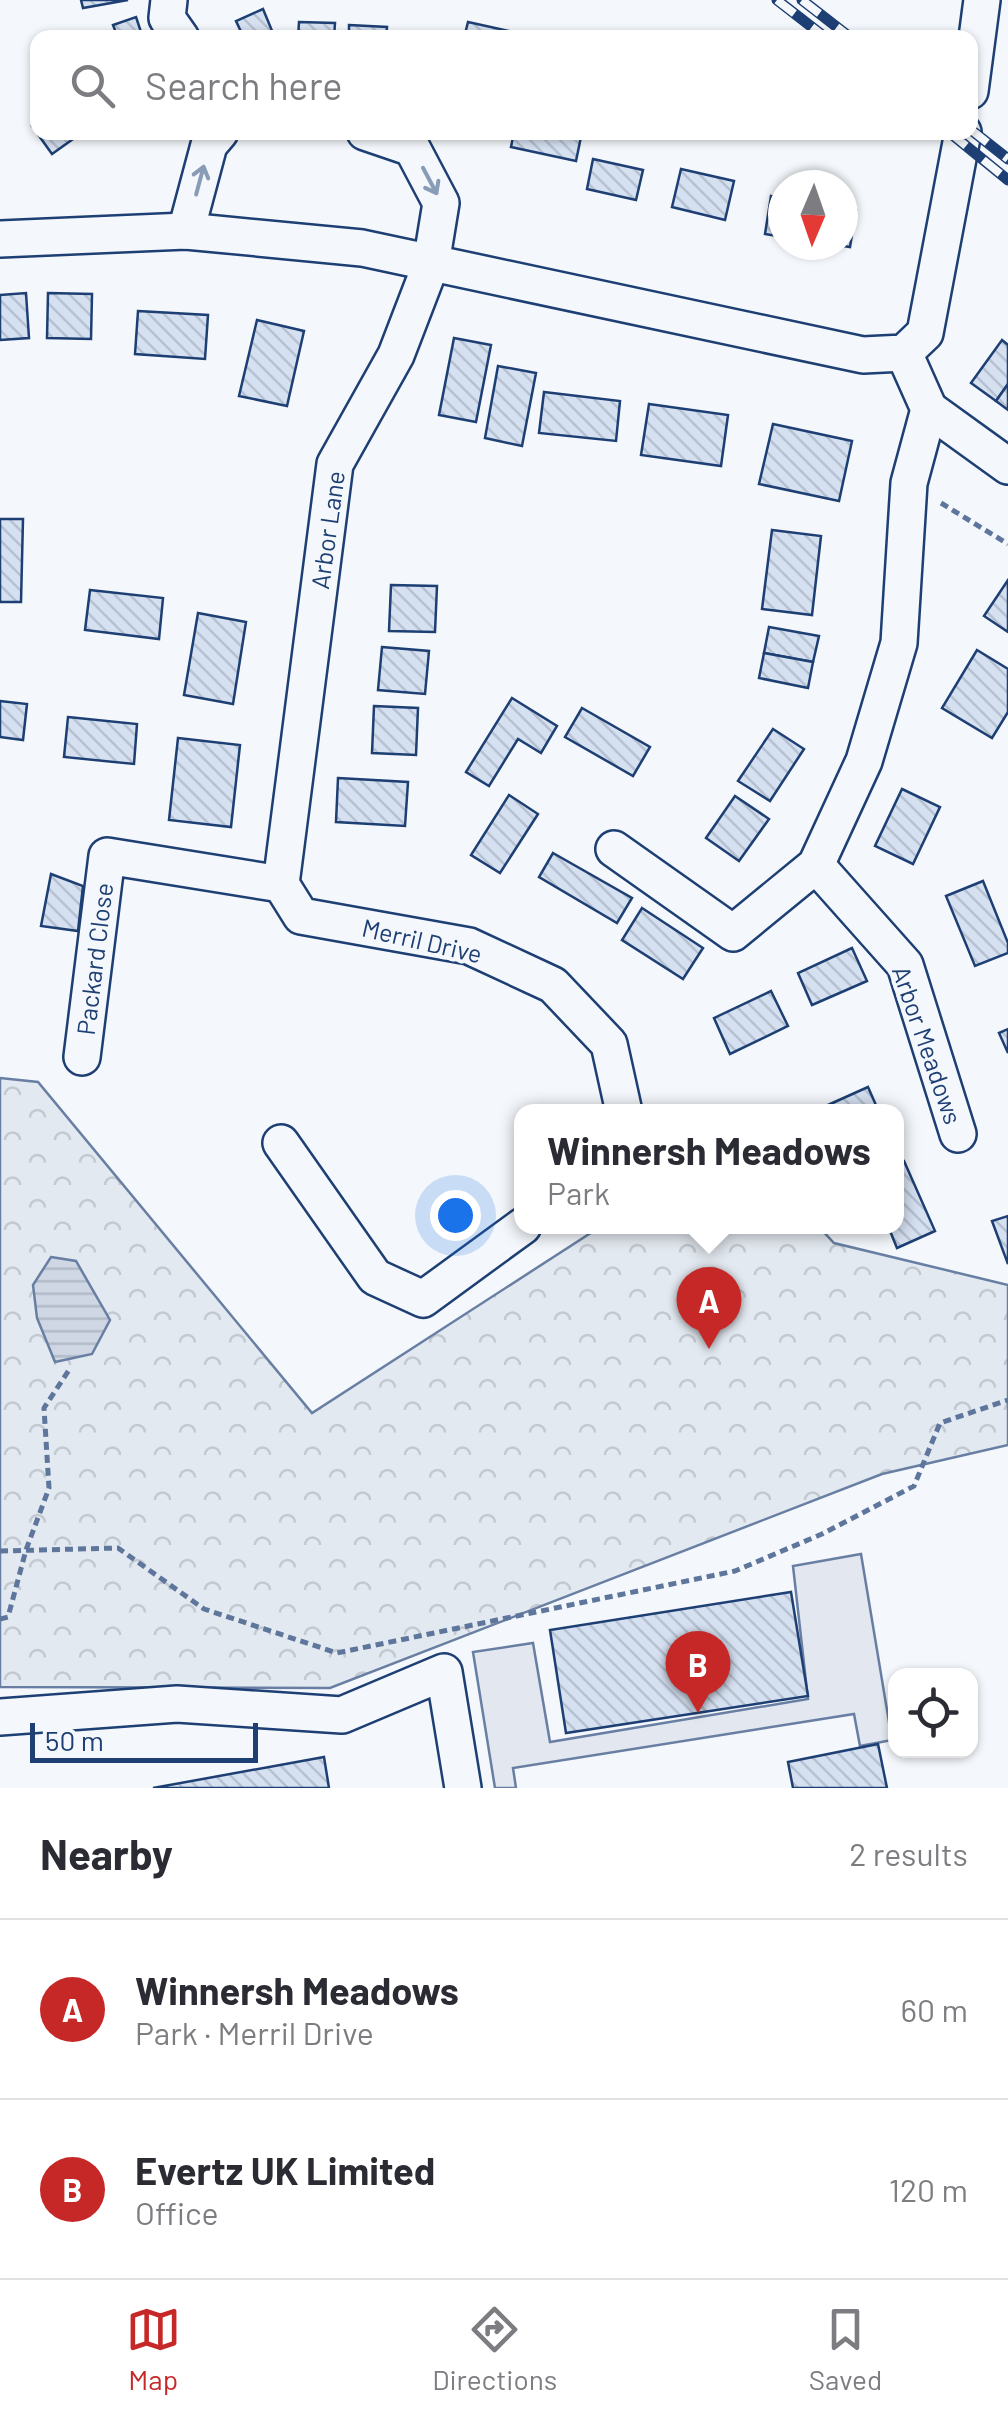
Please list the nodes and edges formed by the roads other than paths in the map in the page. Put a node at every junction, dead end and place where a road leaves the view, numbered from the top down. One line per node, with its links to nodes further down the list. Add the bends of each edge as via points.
1 (169, 0): 3 (street, via 167,18)
2 (982, 0): 4 (street)
3 (176, 30)
4 (978, 30)
5 (213, 140): 8 (street, one-way to 5)
6 (388, 140): 10 (street, Arbor Lane, one-way to 10, via 412,148 441,203)
7 (962, 140): 11 (street, via 926,333)
8 (186, 231): 9 (street); 10 (street, via 362,248)
9 (0, 239)
10 (431, 264): 11 (street, via 863,355); 16 (street, Arbor Lane, via 396,355 336,464)
11 (904, 353): 12 (street)
12 (929, 410): 13 (street); 15 (street, via 909,483 899,644 864,761)
13 (1008, 466)
14 (614, 849): 15 (street, via 734,933)
15 (816, 866): 19 (street, Arbor Meadows, via 905,965)
16 (281, 884): 17 (street, Packard Close, via 108,856); 18 (street, Merril Drive, via 301,916 469,946 553,984 609,1044)
17 (82, 1057)
18 (622, 1104)
19 (958, 1134)
20 (280, 1144): 21 (street, via 376,1277 423,1300)
21 (514, 1233)
22 (0, 1717): 23 (street, via 177,1704 342,1715 444,1672)
23 (464, 1788)

